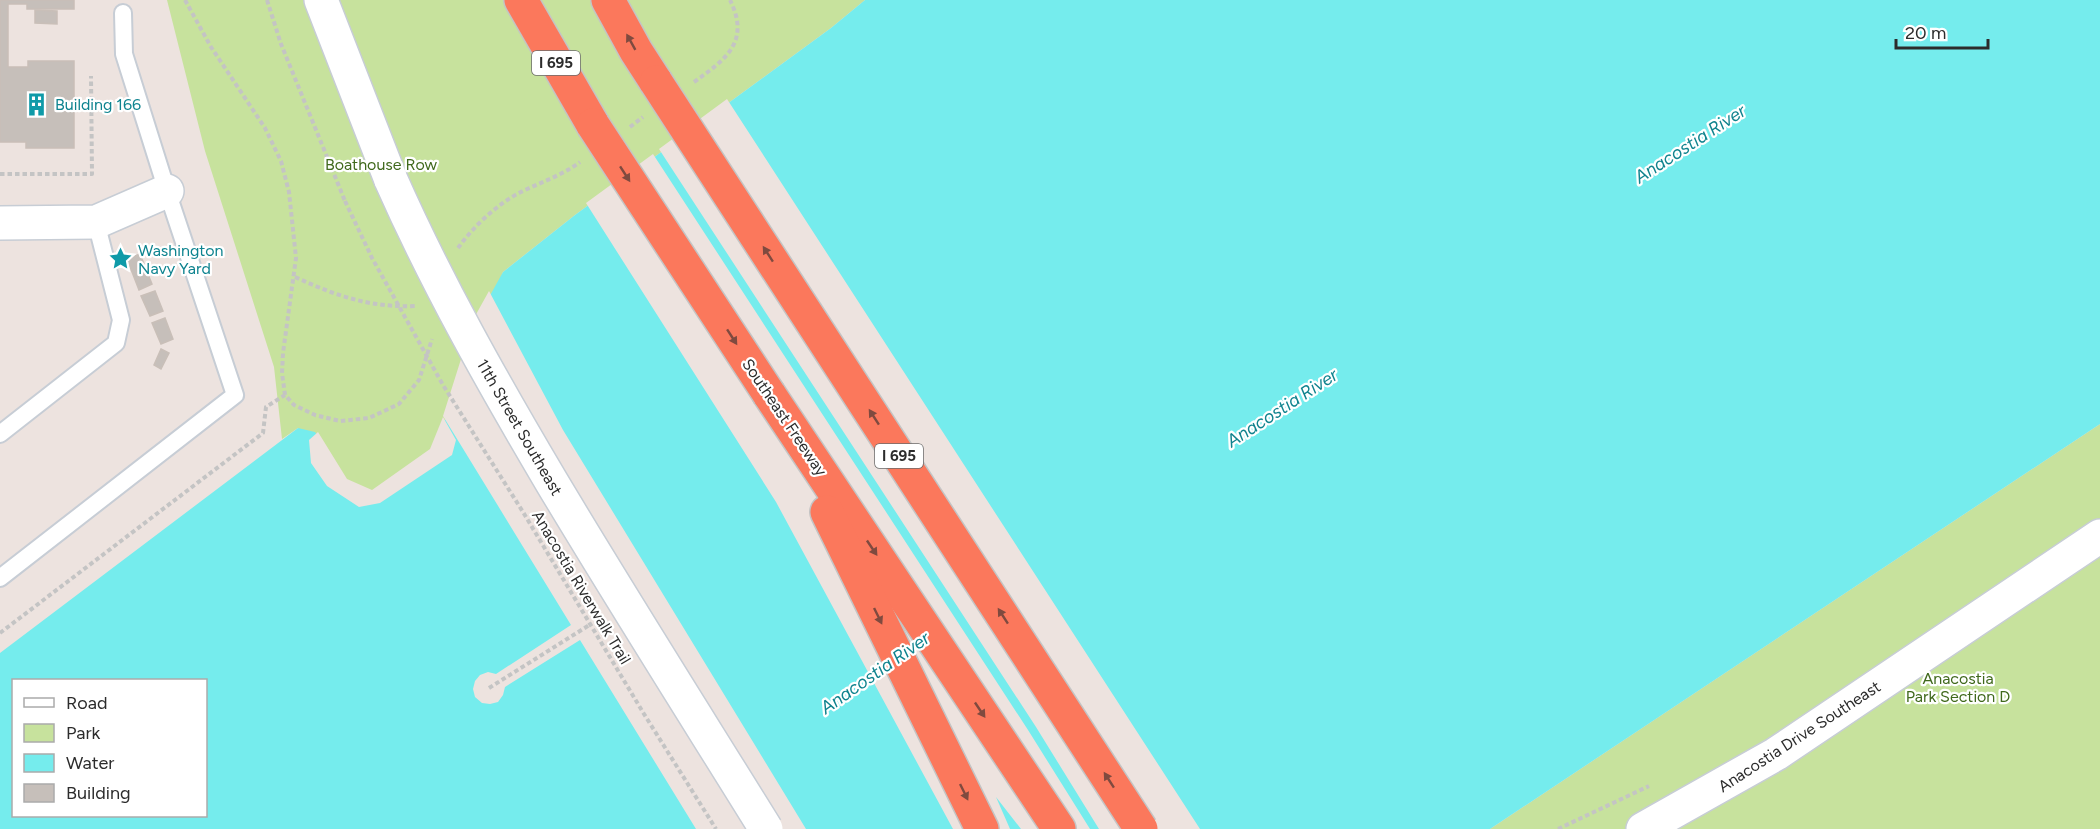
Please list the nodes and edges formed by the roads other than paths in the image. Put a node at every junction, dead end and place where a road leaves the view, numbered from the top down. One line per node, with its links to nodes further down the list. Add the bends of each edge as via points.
1 (321, 0): 12 (main road, 11th Street Southeast, bridge, via 391,180 480,359)
2 (521, 0): 8 (highway, Southeast Freeway / I 695, one-way to 8, bridge, via 593,125)
3 (608, 0): 15 (highway, I 695, one-way to 3, bridge, via 636,51)
4 (123, 13): 5 (lane, via 124,54)
5 (167, 191): 6 (main road); 11 (lane, via 235,395)
6 (96, 222): 7 (main road); 9 (lane, via 121,320 116,343)
7 (0, 223)
8 (769, 394): 13 (highway, one-way to 13); 14 (highway, Southeast Freeway / I 695, one-way to 14)
9 (0, 434)
10 (2100, 536): 16 (main road, Anacostia Drive Southeast, via 1776,754)
11 (0, 578)
12 (765, 829)
13 (982, 829)
14 (1059, 829)
15 (1141, 829)
16 (1643, 829)

